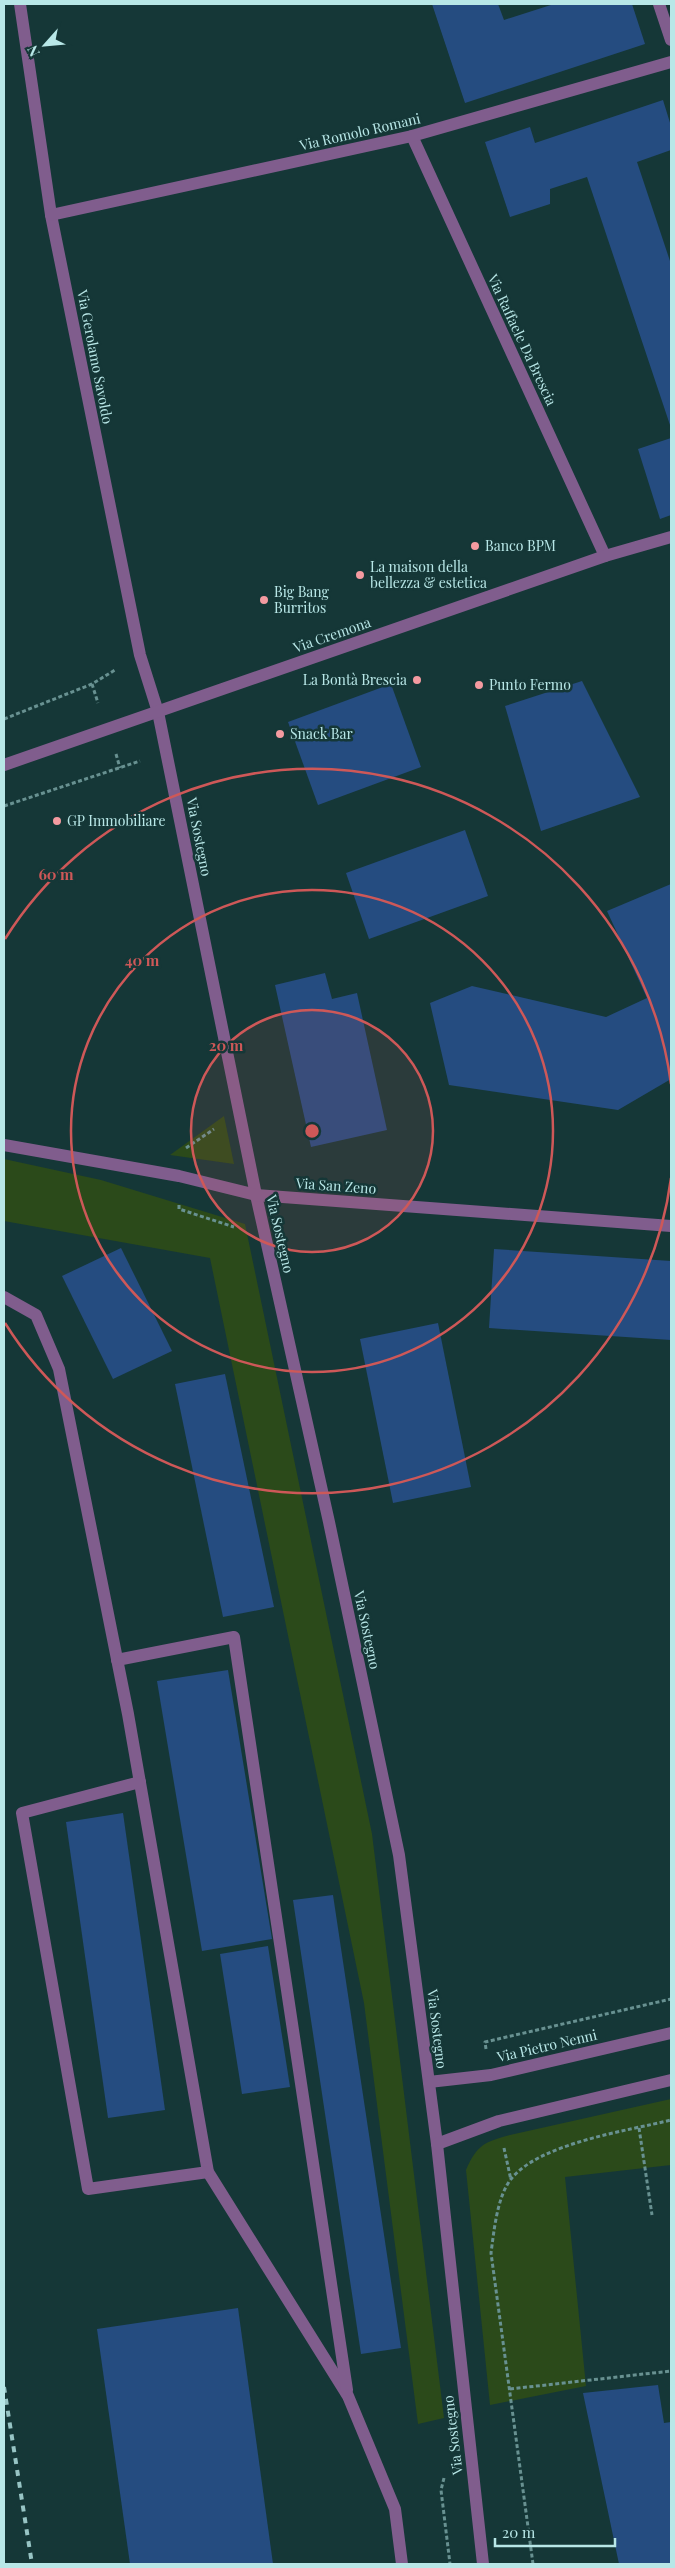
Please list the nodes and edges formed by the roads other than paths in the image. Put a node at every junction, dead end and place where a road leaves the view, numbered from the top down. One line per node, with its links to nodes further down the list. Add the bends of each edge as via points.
1 (20, 4): 6 (street, Via Gerolamo Savoldo)
2 (659, 4): 3 (street)
3 (671, 40)
4 (671, 62): 5 (street, Via Romolo Romani)
5 (412, 136): 6 (street, Via Romolo Romani); 8 (street, Via Raffaele Da Brescia)
6 (51, 215): 9 (street, Via Gerolamo Savoldo, via 140,655)
7 (671, 537): 8 (street, Via Cremona)
8 (605, 556): 9 (street, Via Cremona)
9 (158, 712): 10 (street, Via Cremona); 12 (street, Via Sostegno)
10 (4, 765)
11 (4, 1145): 12 (street, Via San Zeno, via 179,1176)
12 (256, 1195): 13 (street, Via San Zeno); 19 (street, Via Sostegno, via 399,1855)
13 (671, 1226)
14 (4, 1297): 15 (street, via 36,1314 60,1369)
15 (117, 1660): 16 (street); 22 (street, via 234,1637)
16 (140, 1782): 21 (street); 21 (street, via 22,1813 88,2189)
17 (671, 2033): 19 (street, Via Pietro Nenni, via 491,2075)
18 (671, 2080): 20 (street, via 499,2121)
19 (429, 2082): 20 (street, Via Sostegno)
20 (437, 2144): 24 (street, Via Sostegno)
21 (208, 2172): 22 (street)
22 (348, 2396): 23 (street, via 395,2509)
23 (402, 2564)
24 (483, 2564)

